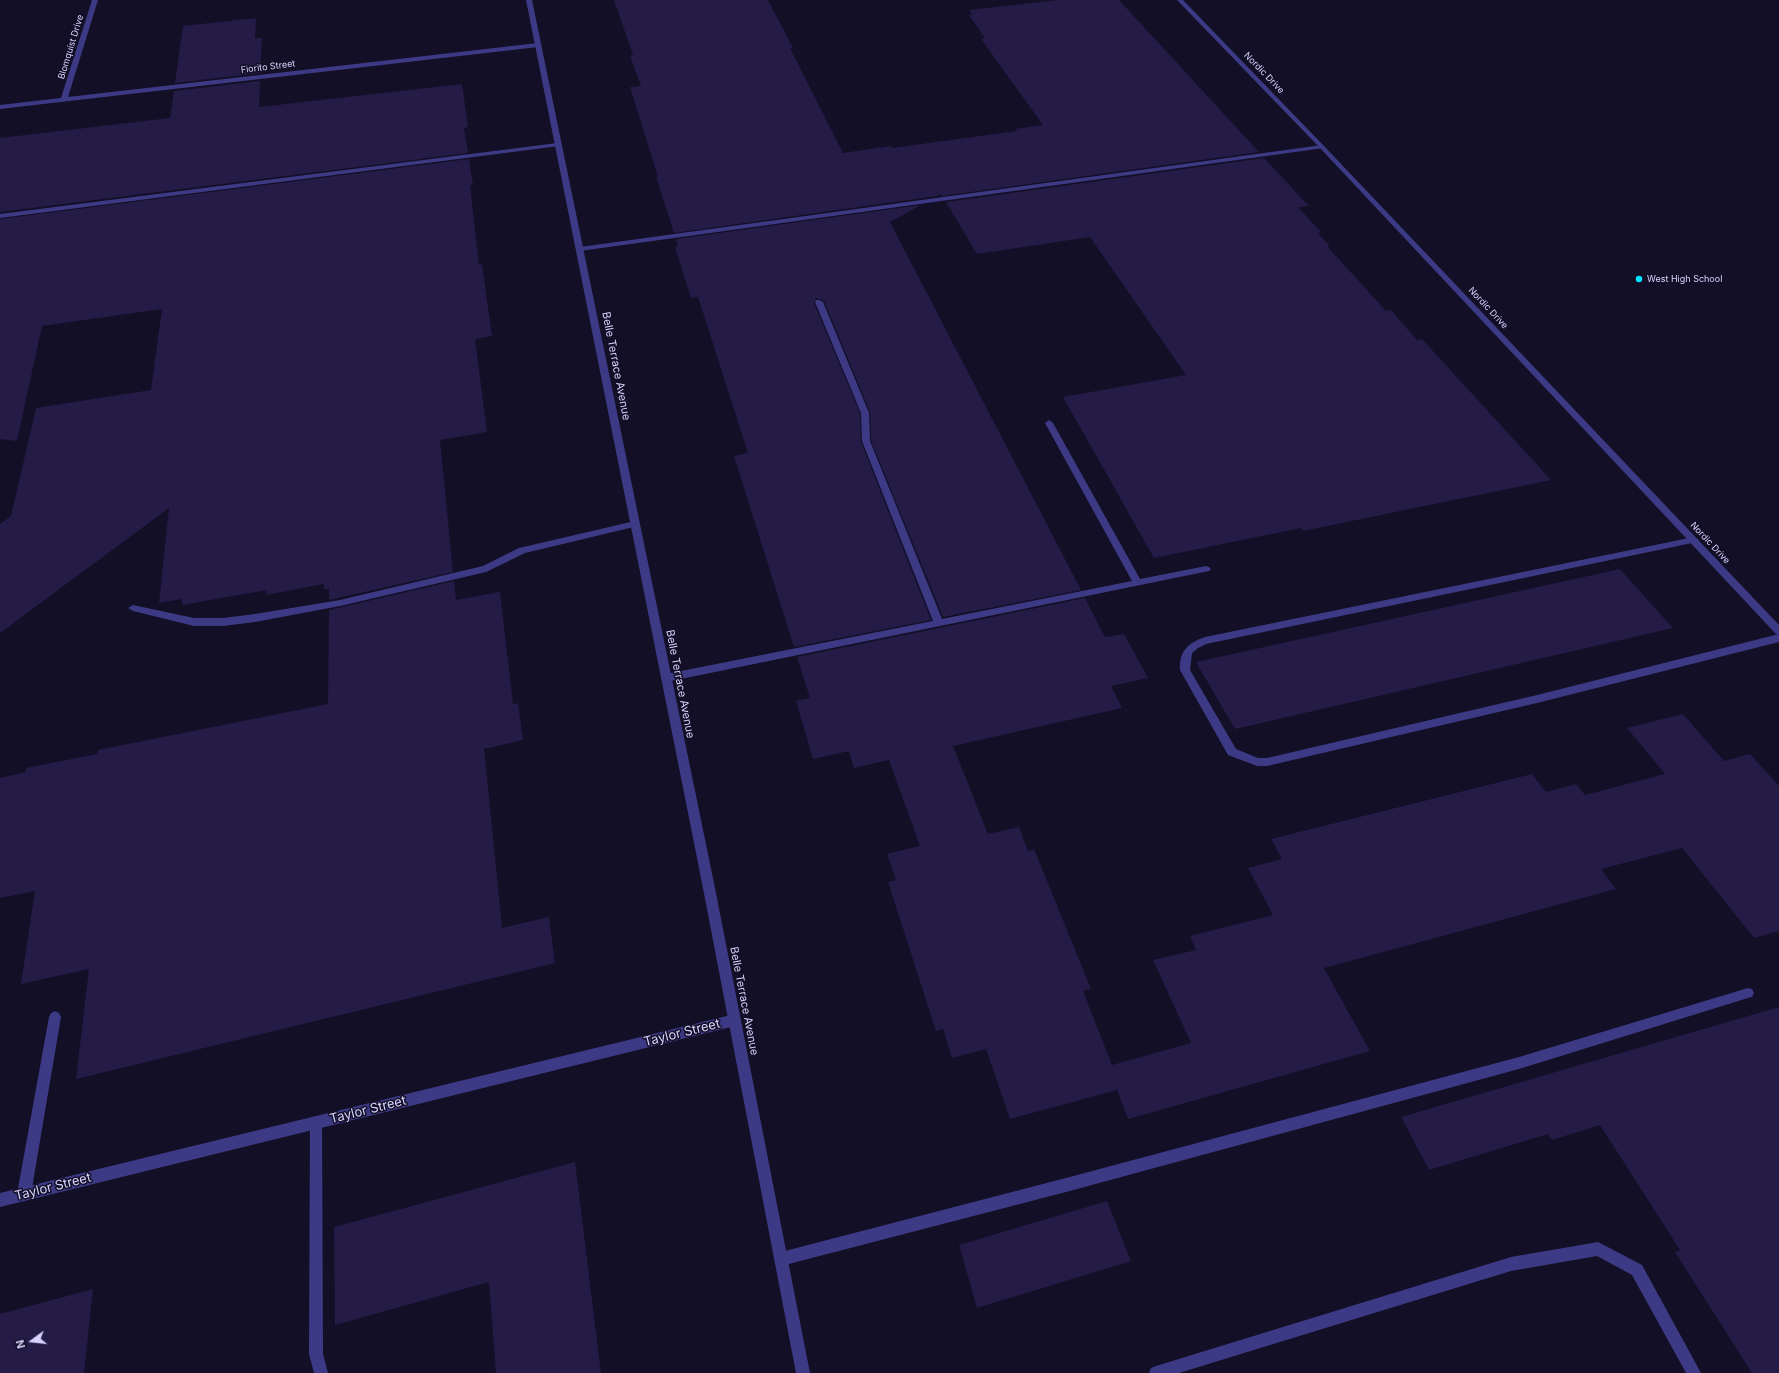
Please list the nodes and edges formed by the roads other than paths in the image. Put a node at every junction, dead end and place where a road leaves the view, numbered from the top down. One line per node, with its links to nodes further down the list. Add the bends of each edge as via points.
1 (95, 0): 5 (street, Blomquist Drive)
2 (529, 0): 4 (street, Belle Terrace Avenue)
3 (1180, 0): 8 (street, Nordic Drive)
4 (538, 45): 5 (street, Fiorito Street); 7 (street, Belle Terrace Avenue)
5 (64, 100): 6 (street, Fiorito Street)
6 (0, 107)
7 (557, 145): 9 (street); 10 (street, Belle Terrace Avenue)
8 (1322, 147): 10 (street); 14 (street, Nordic Drive)
9 (0, 216)
10 (580, 249): 13 (street, Belle Terrace Avenue)
11 (819, 302): 18 (street, via 865,413 866,441)
12 (1049, 423): 16 (street)
13 (635, 524): 17 (street, via 522,550 486,569 340,603 255,618 194,622); 21 (street, Belle Terrace Avenue)
14 (1694, 540): 19 (street, Nordic Drive); 20 (street, via 1205,640 1194,644 1189,650 1184,658 1185,670 1232,752 1257,762 1267,762 1537,699)
15 (1206, 569): 16 (street)
16 (1138, 583): 18 (street)
17 (133, 608)
18 (939, 623): 21 (street)
19 (1779, 631)
20 (1779, 638)
21 (666, 678): 24 (street, Belle Terrace Avenue)
22 (1748, 993): 28 (street, via 1512,1065)
23 (55, 1017): 26 (street)
24 (735, 1020): 25 (street, Taylor Street); 28 (street, Belle Terrace Avenue)
25 (316, 1123): 26 (street, Taylor Street); 29 (street, via 316,1354)
26 (24, 1194): 27 (street, Taylor Street)
27 (0, 1200)
28 (781, 1259): 30 (street, Belle Terrace Avenue)
29 (321, 1373)
30 (803, 1373)
31 (1156, 1373): 32 (street, via 1511,1264 1598,1249 1637,1270)
32 (1694, 1373)

